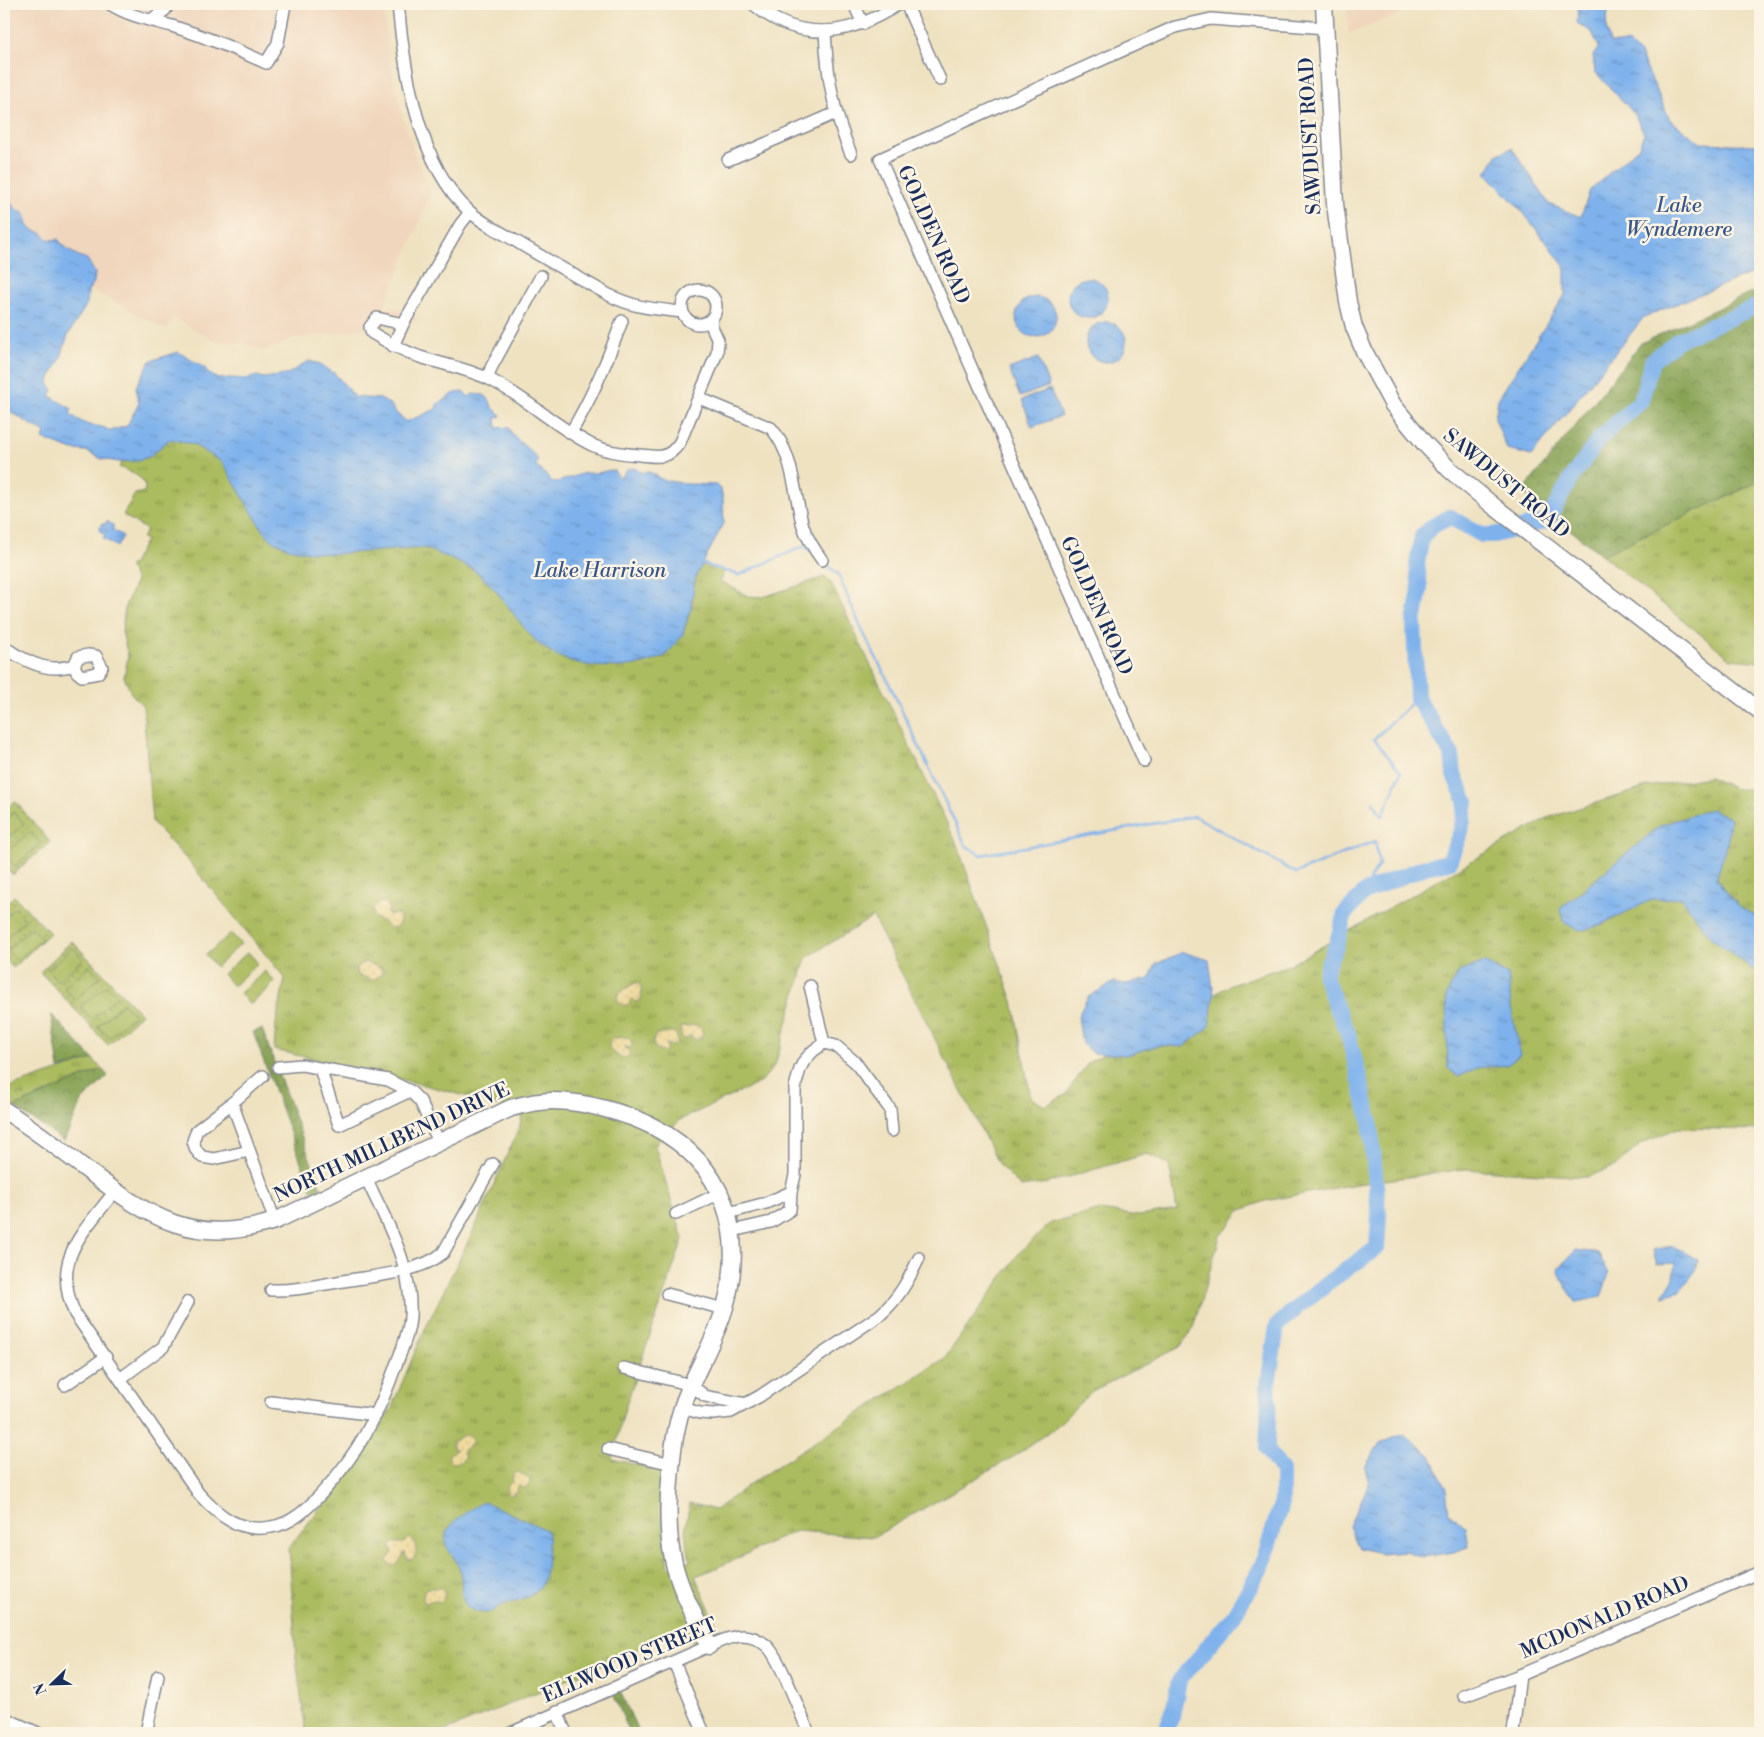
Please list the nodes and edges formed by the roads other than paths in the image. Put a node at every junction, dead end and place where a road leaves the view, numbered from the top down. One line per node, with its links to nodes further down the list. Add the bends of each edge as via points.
1 (110, 4): 10 (street, via 120,11)
2 (169, 4): 10 (street)
3 (285, 4): 10 (street, via 278,43 266,63)
4 (398, 4): 18 (street, via 405,62 424,135 446,183)
5 (753, 4): 13 (street, via 788,25)
6 (854, 4): 11 (street)
7 (899, 4): 11 (street)
8 (906, 4): 14 (street)
9 (1324, 4): 12 (street, SAWDUST ROAD)
10 (151, 20)
11 (863, 24): 13 (street)
12 (1326, 28): 31 (street, SAWDUST ROAD, via 1335,204 1343,273 1354,327 1393,405 1450,470); 32 (street, GOLDEN ROAD, via 1210,19 1175,26 880,159)
13 (825, 31): 15 (street, via 828,80)
14 (940, 80)
15 (836, 113): 16 (street); 17 (street)
16 (851, 154)
17 (728, 160)
18 (470, 212): 20 (street, via 625,304); 23 (street)
19 (541, 276): 25 (street)
20 (682, 312): 21 (street, via 692,323); 21 (street, via 682,300 686,295 703,290 716,304)
21 (711, 320): 26 (street, via 718,340 717,353)
22 (622, 321): 27 (street, via 607,361)
23 (403, 324): 24 (street); 24 (street, via 377,318 370,327 372,333)
24 (393, 346): 25 (street)
25 (488, 378): 27 (street)
26 (699, 398): 27 (street, via 680,442 674,452 664,457 616,453 592,445); 28 (street, via 771,428 779,437 786,451 809,542)
27 (571, 432)
28 (822, 560)
29 (4, 647): 30 (street, via 44,666)
30 (74, 666)
31 (1760, 711)
32 (1144, 761)
33 (810, 986): 34 (street)
34 (824, 1043): 41 (street, via 836,1046 855,1062 890,1109); 47 (street, via 804,1061 795,1088 795,1175)
35 (278, 1067): 36 (street, via 302,1065)
36 (320, 1069): 38 (street, via 388,1080); 38 (street, via 339,1125)
37 (263, 1076): 39 (street)
38 (410, 1091): 42 (street, via 420,1100)
39 (232, 1103): 43 (street); 43 (street, via 197,1130 193,1141 196,1150 202,1157 214,1159)
40 (4, 1110): 46 (street, NORTH MILLBEND DRIVE)
41 (892, 1131)
42 (439, 1142): 45 (street, NORTH MILLBEND DRIVE); 48 (street, NORTH MILLBEND DRIVE, via 524,1104 553,1100 585,1105 644,1122 678,1141 703,1166)
43 (249, 1152): 51 (street)
44 (493, 1164): 54 (street, via 442,1254 435,1260)
45 (366, 1178): 51 (street, NORTH MILLBEND DRIVE); 54 (street, via 395,1238)
46 (115, 1191): 51 (street, NORTH MILLBEND DRIVE, via 166,1221 200,1230 237,1231); 59 (street, via 76,1242 70,1254 66,1278 75,1314)
47 (791, 1192): 49 (street, via 766,1203); 52 (street, via 790,1210 771,1222)
48 (720, 1194): 49 (street, NORTH MILLBEND DRIVE); 50 (street)
49 (728, 1213): 52 (street, NORTH MILLBEND DRIVE)
50 (676, 1214)
51 (275, 1221)
52 (732, 1231): 58 (street, NORTH MILLBEND DRIVE, via 734,1245)
53 (920, 1258): 65 (street, via 902,1292 880,1315)
54 (406, 1270): 55 (street, via 297,1290); 67 (street, via 410,1303 408,1328)
55 (271, 1290)
56 (667, 1294): 58 (street)
57 (188, 1302): 61 (street, via 163,1347)
58 (724, 1309): 63 (street, NORTH MILLBEND DRIVE)
59 (106, 1357): 61 (street); 62 (street)
60 (624, 1368): 63 (street)
61 (120, 1379): 67 (street, via 212,1508 223,1518 248,1527 285,1524 299,1515 343,1469)
62 (66, 1385)
63 (691, 1385): 65 (street, via 705,1396); 66 (street, NORTH MILLBEND DRIVE)
64 (271, 1402): 67 (street)
65 (746, 1404): 66 (street, via 731,1412 713,1414)
66 (682, 1408): 69 (street, NORTH MILLBEND DRIVE)
67 (376, 1416)
68 (608, 1449): 69 (street)
69 (672, 1464): 71 (street, NORTH MILLBEND DRIVE, via 669,1496 673,1559)
70 (1760, 1572): 73 (street, MCDONALD ROAD)
71 (708, 1646): 72 (street, ELLWOOD STREET); 83 (street, ELLWOOD STREET, via 743,1636 768,1646)
72 (674, 1662): 76 (street, ELLWOOD STREET); 82 (street)
73 (1520, 1675): 75 (street, MCDONALD ROAD); 84 (street)
74 (158, 1676): 79 (street)
75 (1464, 1696)
76 (556, 1712): 80 (street, ELLWOOD STREET); 81 (street)
77 (4, 1718): 78 (street)
78 (38, 1733)
79 (146, 1733)
80 (511, 1733)
81 (566, 1733)
82 (704, 1733)
83 (809, 1733)
84 (1513, 1733)

